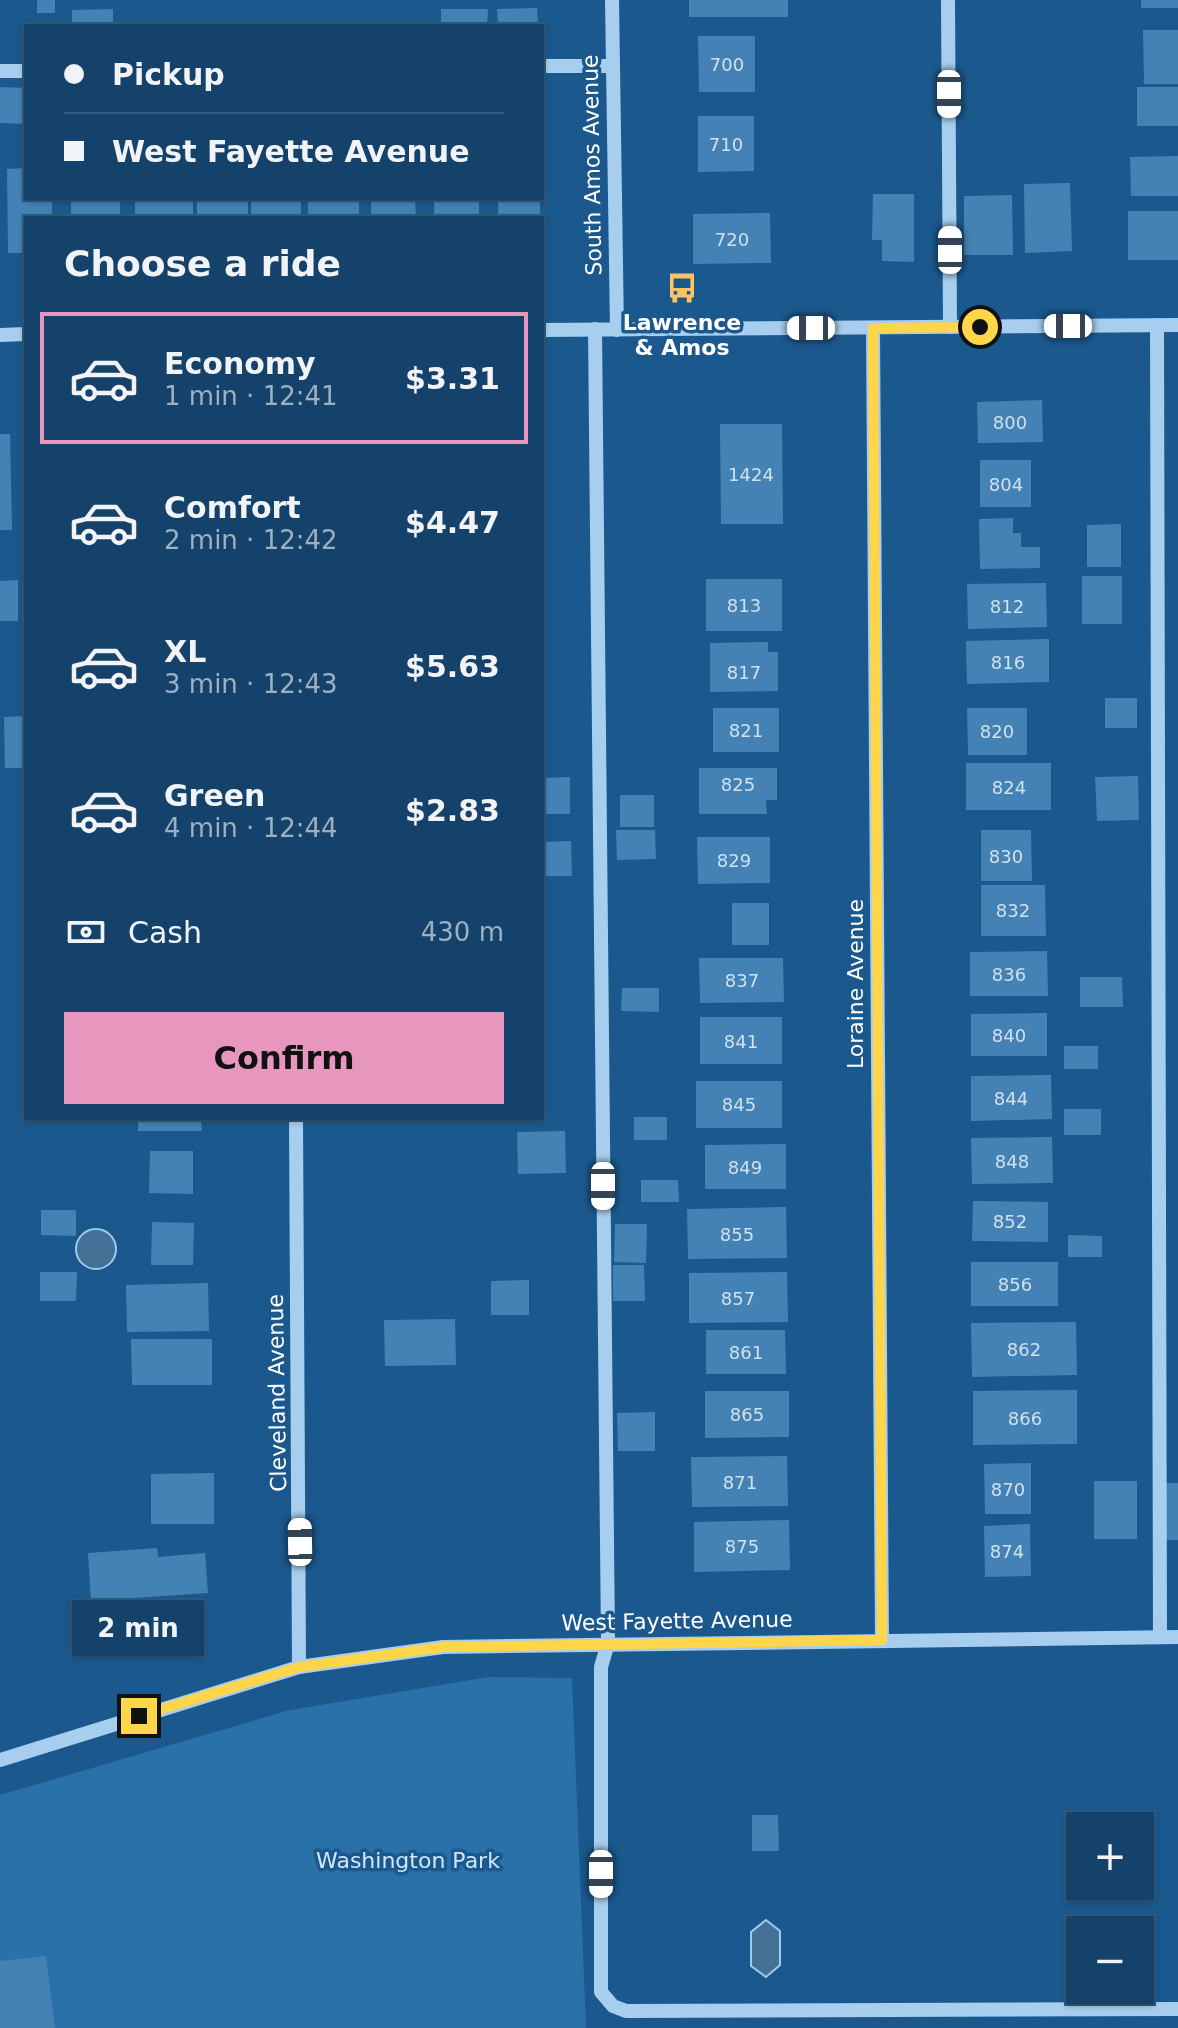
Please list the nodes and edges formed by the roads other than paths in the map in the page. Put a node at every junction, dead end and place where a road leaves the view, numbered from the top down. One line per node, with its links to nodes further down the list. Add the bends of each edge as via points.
1 (612, 0): 4 (street, South Amos Avenue)
2 (948, 0): 9 (street)
3 (544, 66): 4 (street)
4 (613, 66): 13 (street, South Amos Avenue)
5 (0, 71): 6 (street)
6 (24, 71)
7 (1157, 325): 8 (street); 9 (street); 17 (street)
8 (1178, 325)
9 (950, 327): 10 (street)
10 (873, 328): 13 (street); 19 (street, Loraine Avenue)
11 (595, 329): 12 (street); 13 (street); 20 (street)
12 (544, 330)
13 (617, 330)
14 (24, 334): 15 (street)
15 (0, 335)
16 (296, 1120): 21 (street, Cleveland Avenue)
17 (1160, 1637): 18 (street, West Fayette Avenue); 19 (street, West Fayette Avenue)
18 (1178, 1637)
19 (882, 1640): 20 (street, West Fayette Avenue)
20 (608, 1643): 21 (street, West Fayette Avenue, via 443,1647); 23 (street, via 601,1667 601,1992 613,2006 626,2011)
21 (299, 1667): 22 (street, West Fayette Avenue)
22 (0, 1760)
23 (1178, 2009)

